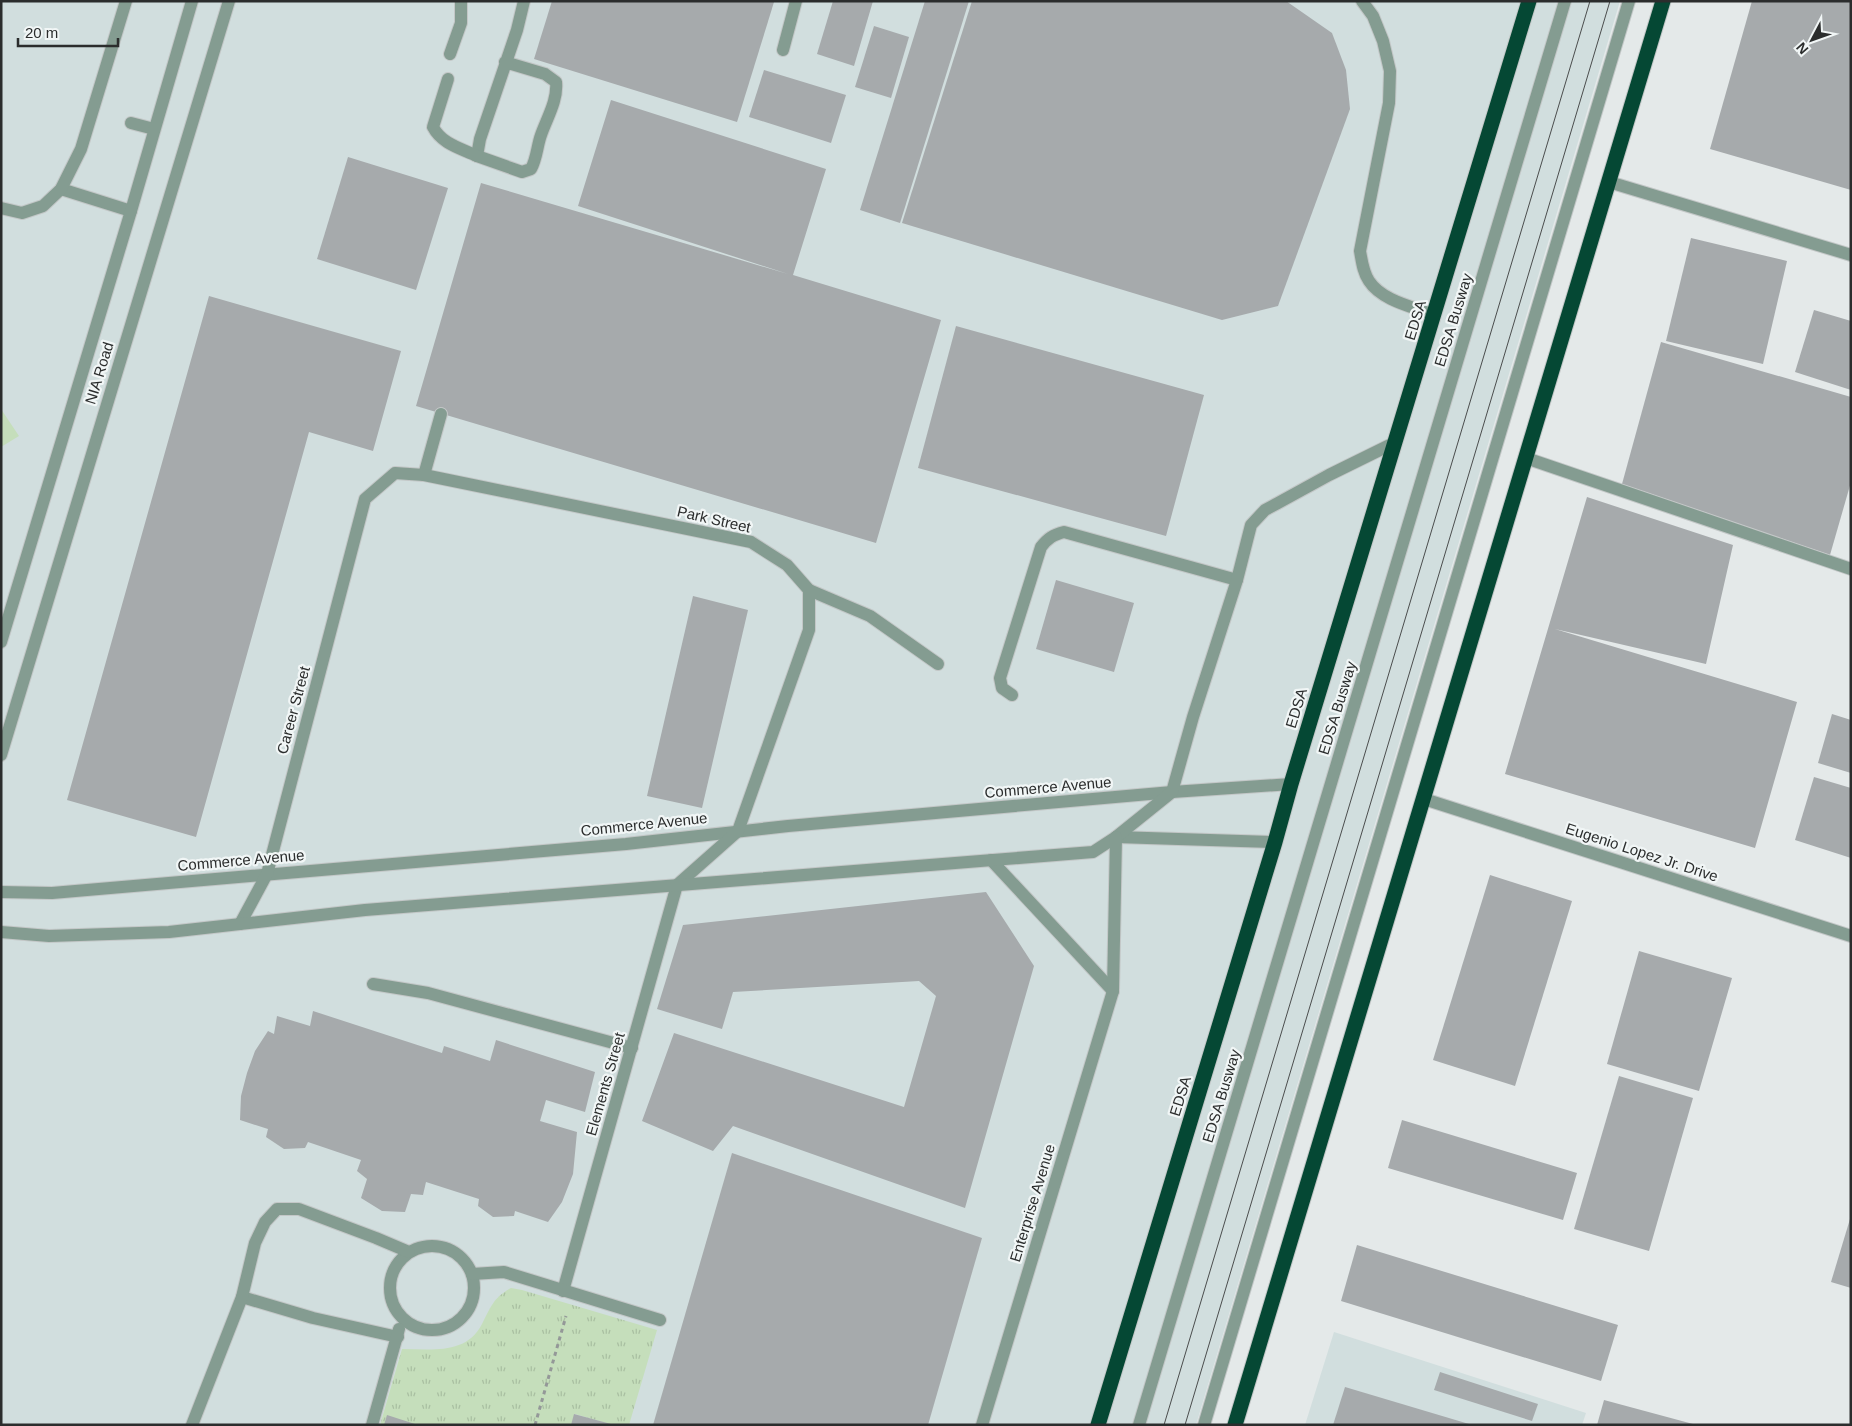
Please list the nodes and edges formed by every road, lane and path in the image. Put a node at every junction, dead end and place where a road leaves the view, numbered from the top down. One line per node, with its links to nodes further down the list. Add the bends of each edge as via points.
1 (126, 1): 20 (street, via 81,149)
2 (192, 1): 17 (street, NIA Road)
3 (229, 1): 36 (street, NIA Road)
4 (461, 1): 13 (street, via 461,23)
5 (524, 1): 14 (street)
6 (796, 1): 12 (street)
7 (1362, 1): 24 (street, via 1373,16 1390,71 1389,103 1360,252 1363,270 1370,283 1383,294)
8 (1529, 1): 24 (highway, EDSA)
9 (1566, 1): 65 (street, EDSA Busway)
10 (1629, 1): 66 (street)
11 (1663, 1): 19 (highway)
12 (784, 50)
13 (450, 54)
14 (505, 62): 18 (street); 18 (street, via 545,74 556,82 557,92 531,169 522,172)
15 (448, 79): 18 (street, via 433,127 444,141)
16 (131, 123): 17 (street)
17 (154, 129): 22 (street, NIA Road)
18 (477, 156)
19 (1609, 182): 23 (street); 27 (highway)
20 (61, 189): 21 (street, via 43,206 22,213); 22 (street)
21 (1, 208)
22 (131, 211): 33 (street, NIA Road)
23 (1851, 255)
24 (1434, 315): 26 (highway, EDSA)
25 (441, 414): 28 (street)
26 (1396, 442): 31 (street, via 1265,510 1251,525); 37 (highway, EDSA)
27 (1526, 458): 30 (street); 39 (highway)
28 (424, 475): 29 (street, Park Street, via 395,473); 32 (street, Park Street, via 751,542 787,565)
29 (365, 499): 44 (street, Career Street)
30 (1851, 569)
31 (1236, 580): 35 (street, via 1064,532 1055,534 1042,547 1000,678 1002,688); 38 (street)
32 (810, 590): 34 (street, via 870,616); 40 (street, via 809,630)
33 (1, 642)
34 (938, 664)
35 (1012, 695)
36 (1, 755)
37 (1291, 784): 38 (street, Commerce Avenue); 42 (highway, EDSA)
38 (1172, 792): 40 (street, Commerce Avenue); 41 (street)
39 (1424, 799): 49 (street, Eugenio Lopez Jr. Drive); 67 (highway)
40 (738, 831): 44 (street, Commerce Avenue, via 626,844); 45 (street)
41 (1116, 838): 42 (street); 43 (street, via 1093,852); 51 (street, Enterprise Avenue)
42 (1275, 842): 64 (highway, EDSA)
43 (991, 860): 45 (street); 51 (street)
44 (267, 874): 46 (street, Commerce Avenue, via 52,893); 47 (street, Career Street)
45 (677, 885): 47 (street, via 365,910); 52 (street, Elements Street)
46 (1, 892)
47 (240, 924): 48 (street, via 168,932 49,936)
48 (1, 932)
49 (1851, 936)
50 (373, 984): 52 (street, via 428,993)
51 (1113, 991): 63 (street, Enterprise Avenue)
52 (632, 1048): 55 (street, Elements Street)
53 (409, 1252): 54 (street, via 423,1246 438,1245 453,1250 465,1260); 56 (street, via 299,1209 277,1209 265,1222 255,1243); 57 (street, via 396,1265 390,1282 392,1300)
54 (472, 1274): 55 (street, via 504,1272); 57 (street, via 475,1288 472,1302 465,1315 454,1324 426,1330)
55 (563, 1291): 58 (street); 62 (path, via 566,1314)
56 (242, 1297): 59 (street, via 313,1318); 60 (street)
57 (401, 1316): 59 (street)
58 (660, 1320)
59 (398, 1336): 61 (street)
60 (192, 1425)
61 (372, 1425)
62 (535, 1425)
63 (982, 1425)
64 (1098, 1425)
65 (1140, 1425)
66 (1204, 1425)
67 (1235, 1425)

